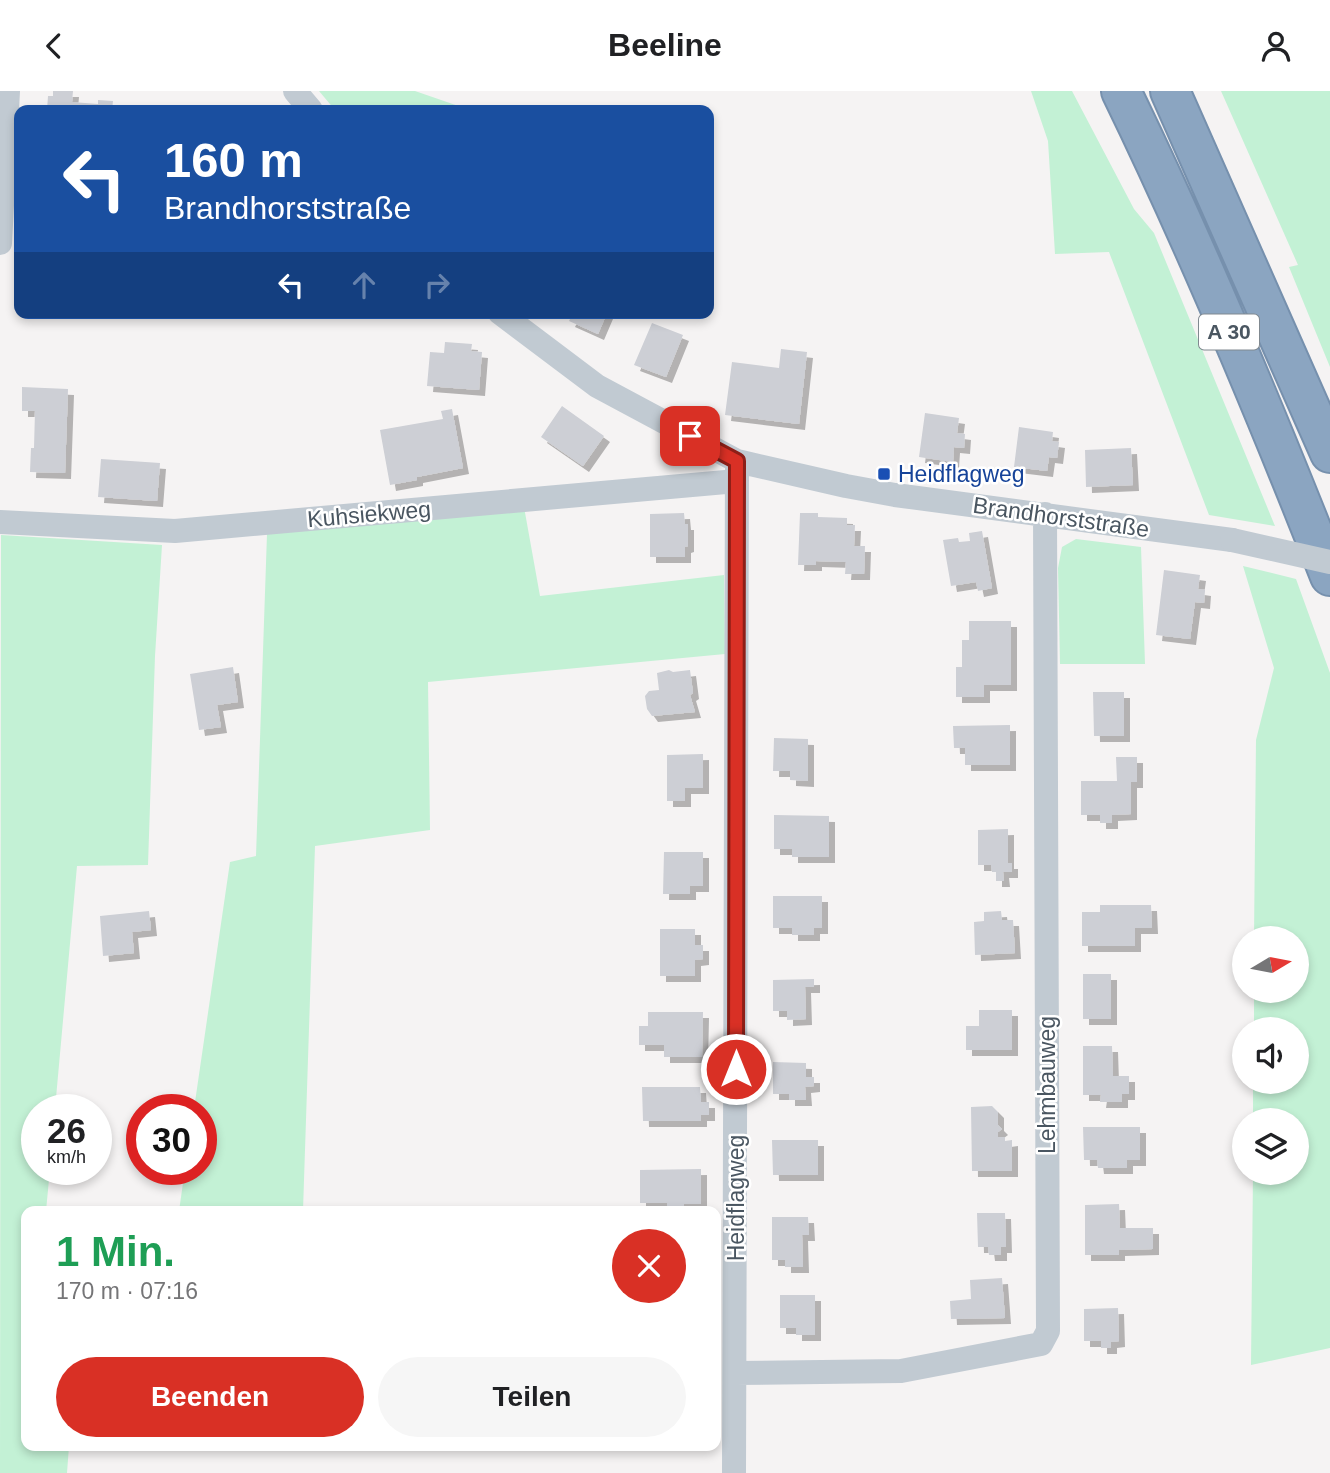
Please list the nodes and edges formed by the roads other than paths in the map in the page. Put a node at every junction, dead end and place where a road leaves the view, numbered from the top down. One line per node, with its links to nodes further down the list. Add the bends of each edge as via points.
1 (8, 91): 6 (street)
2 (295, 91): 5 (street)
3 (1121, 91): 13 (highway, A 30, via 1275,436)
4 (1170, 91): 8 (highway, A 30)
5 (308, 105)
6 (0, 243)
7 (508, 319): 9 (street, Brandhorststraße, via 597,386)
8 (1330, 453)
9 (737, 471): 10 (street, Brandhorststraße); 11 (street, Kuhsiekweg, via 174,531); 14 (street, Heidflagweg)
10 (1045, 514): 12 (street, Brandhorststraße, bridge, via 1232,540); 14 (street, Lehmbauweg, via 1048,1331 1041,1344 901,1371)
11 (0, 522)
12 (1330, 562)
13 (1330, 576)
14 (735, 1373): 15 (street, Heidflagweg)
15 (734, 1473)

